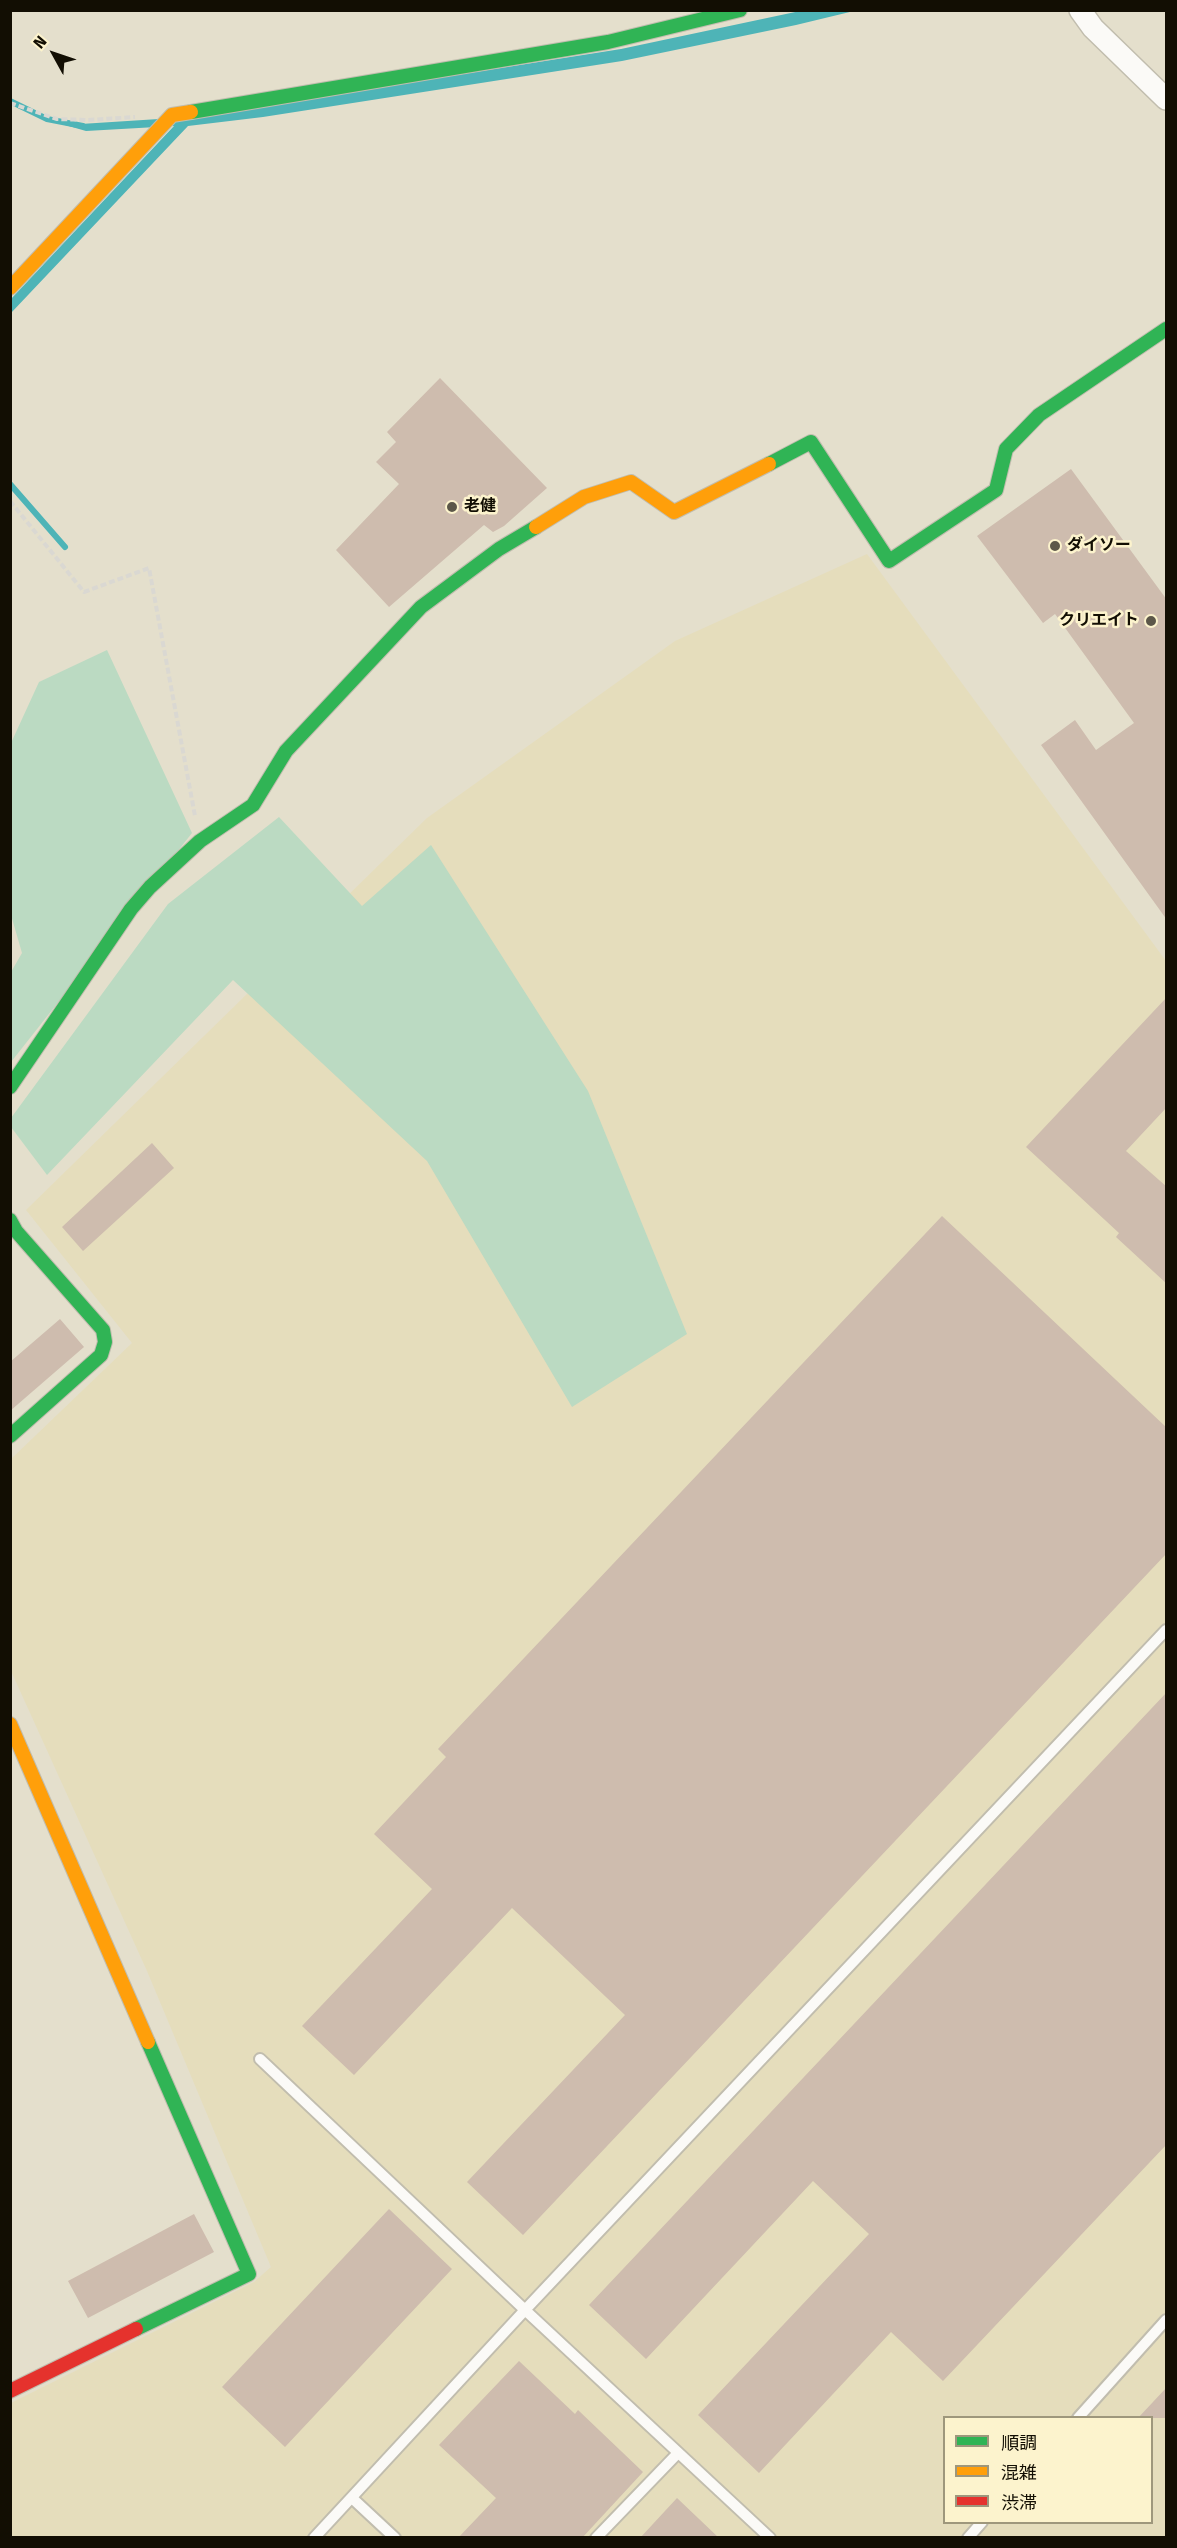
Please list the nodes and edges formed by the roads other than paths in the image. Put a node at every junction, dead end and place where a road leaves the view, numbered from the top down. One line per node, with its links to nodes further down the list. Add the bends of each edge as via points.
1 (740, 10): 4 (street, via 608,42 172,115)
2 (1080, 10): 3 (street, via 1093,28)
3 (1167, 99)
4 (10, 288)
5 (1167, 329): 6 (street, via 1040,415 1006,449 996,490 889,561 811,442 674,512 631,482 584,496 500,549 421,607 285,751 253,805 200,841 150,887)
6 (10, 1087)
7 (10, 1220): 8 (street, via 103,1330 105,1342 101,1355)
8 (10, 1436)
9 (1167, 1630): 13 (lane)
10 (10, 1724): 11 (street)
11 (14, 1746): 15 (street, via 249,2274)
12 (260, 2059): 13 (lane)
13 (525, 2310): 17 (lane); 18 (lane)
14 (1167, 2320): 16 (lane)
15 (10, 2391)
16 (1080, 2416)
17 (678, 2453): 22 (lane); 23 (lane)
18 (352, 2498): 20 (lane); 21 (lane)
19 (981, 2524): 24 (lane)
20 (314, 2538)
21 (395, 2538)
22 (596, 2538)
23 (770, 2538)
24 (968, 2538)

